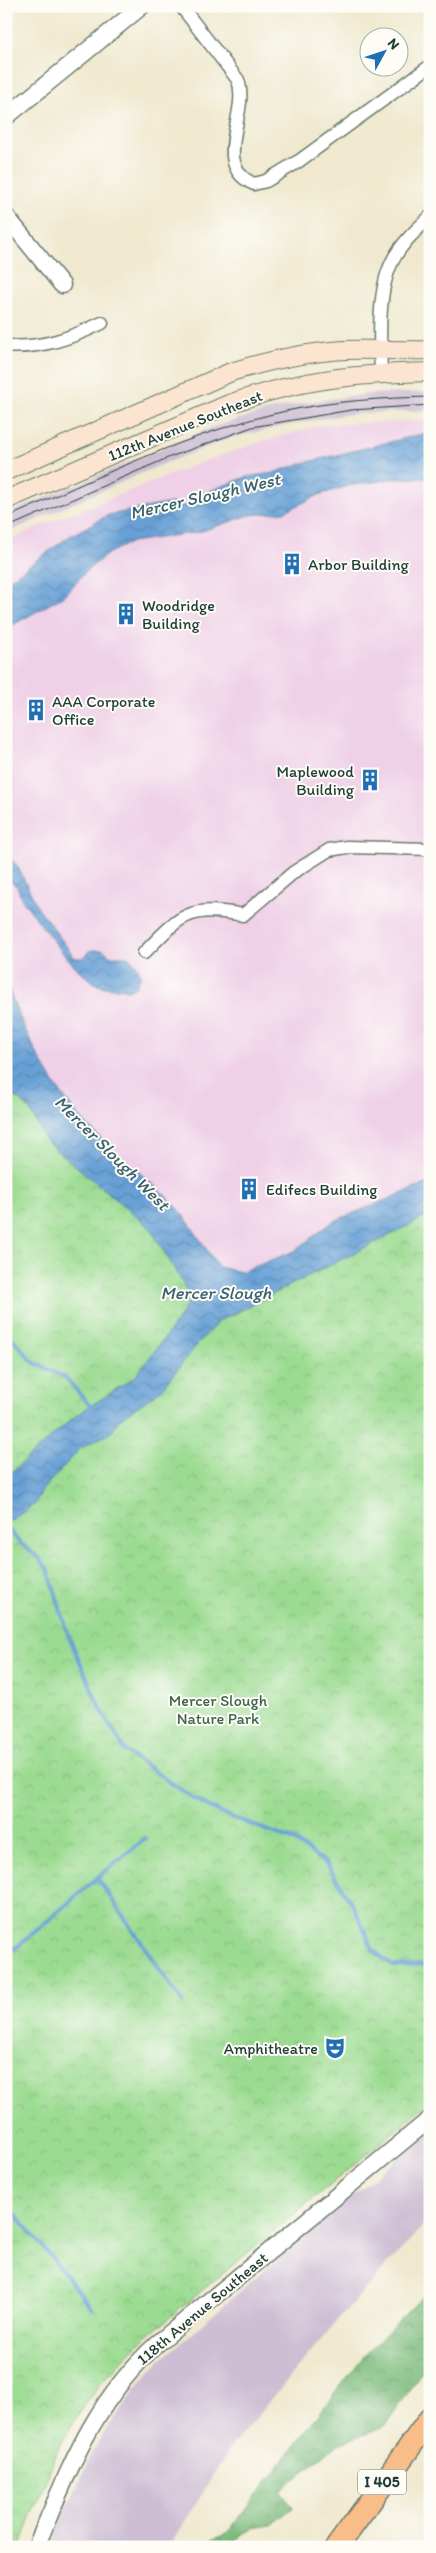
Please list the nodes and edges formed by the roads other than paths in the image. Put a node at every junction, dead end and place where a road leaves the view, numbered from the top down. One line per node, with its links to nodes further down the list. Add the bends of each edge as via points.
1 (142, 6): 4 (street)
2 (181, 6): 3 (street, via 232,70 241,88 233,155 240,176 254,184 299,161)
3 (430, 66)
4 (6, 117)
5 (6, 216): 7 (street)
6 (430, 217): 11 (street, via 392,261 381,313)
7 (62, 285)
8 (102, 323): 9 (street, via 56,343)
9 (6, 346)
10 (430, 350): 11 (main road, 112th Avenue Southeast)
11 (380, 352): 13 (street); 14 (main road, 112th Avenue Southeast, via 345,350 316,353 238,370)
12 (430, 372): 13 (main road, 112th Avenue Southeast)
13 (381, 373): 15 (main road, 112th Avenue Southeast, via 303,382 264,391)
14 (6, 471)
15 (6, 500)
16 (430, 848): 17 (street, via 347,847 329,850 294,872 243,915 204,910 187,914 171,925)
17 (144, 953)
18 (430, 2119): 20 (street, 118th Avenue Southeast, via 129,2370 90,2426)
19 (430, 2419): 21 (highway, I 405)
20 (36, 2547)
21 (337, 2547)

